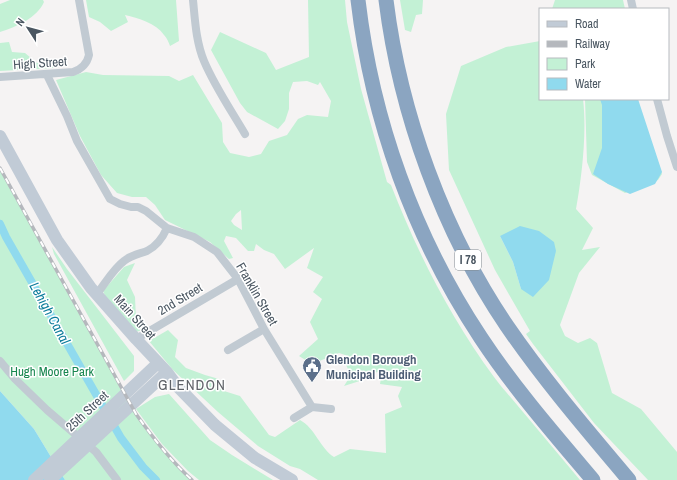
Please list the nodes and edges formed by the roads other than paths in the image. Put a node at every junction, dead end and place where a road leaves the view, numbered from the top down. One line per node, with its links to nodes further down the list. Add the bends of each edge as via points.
1 (79, 0): 5 (street, High Street, via 89,55 87,61 79,70)
2 (193, 0): 8 (street, via 197,37 203,60)
3 (358, 0): 27 (highway, I 78, via 366,56 386,134 400,176 436,260 468,318 500,365)
4 (386, 0): 28 (highway, I 78, via 390,35 410,117 443,210 506,325 548,383)
5 (47, 75): 6 (street, High Street); 11 (street, Franklin Street, via 80,146 110,199 146,211)
6 (0, 77)
7 (657, 100): 10 (street)
8 (245, 134)
9 (0, 136): 13 (main road, Main Street, via 57,240)
10 (677, 166)
11 (167, 228): 12 (street, Franklin Street, via 194,237 217,252); 13 (street, via 161,239 148,251 130,256 123,261)
12 (238, 279): 14 (street, Franklin Street); 15 (street, 2nd Street)
13 (96, 295): 15 (main road, Main Street)
14 (264, 329): 16 (street); 20 (street, Franklin Street)
15 (136, 339): 18 (main road, Main Street)
16 (228, 350)
17 (0, 362): 25 (street, via 47,410 96,452)
18 (162, 368): 19 (main road, 25th Street); 26 (main road, Main Street, via 215,425 255,458)
19 (144, 385): 23 (main road, 25th Street); 24 (main road, 25th Street)
20 (312, 407): 21 (street); 22 (street)
21 (331, 409)
22 (294, 418)
23 (34, 480)
24 (50, 480)
25 (117, 480)
26 (292, 480)
27 (592, 480)
28 (629, 480)

